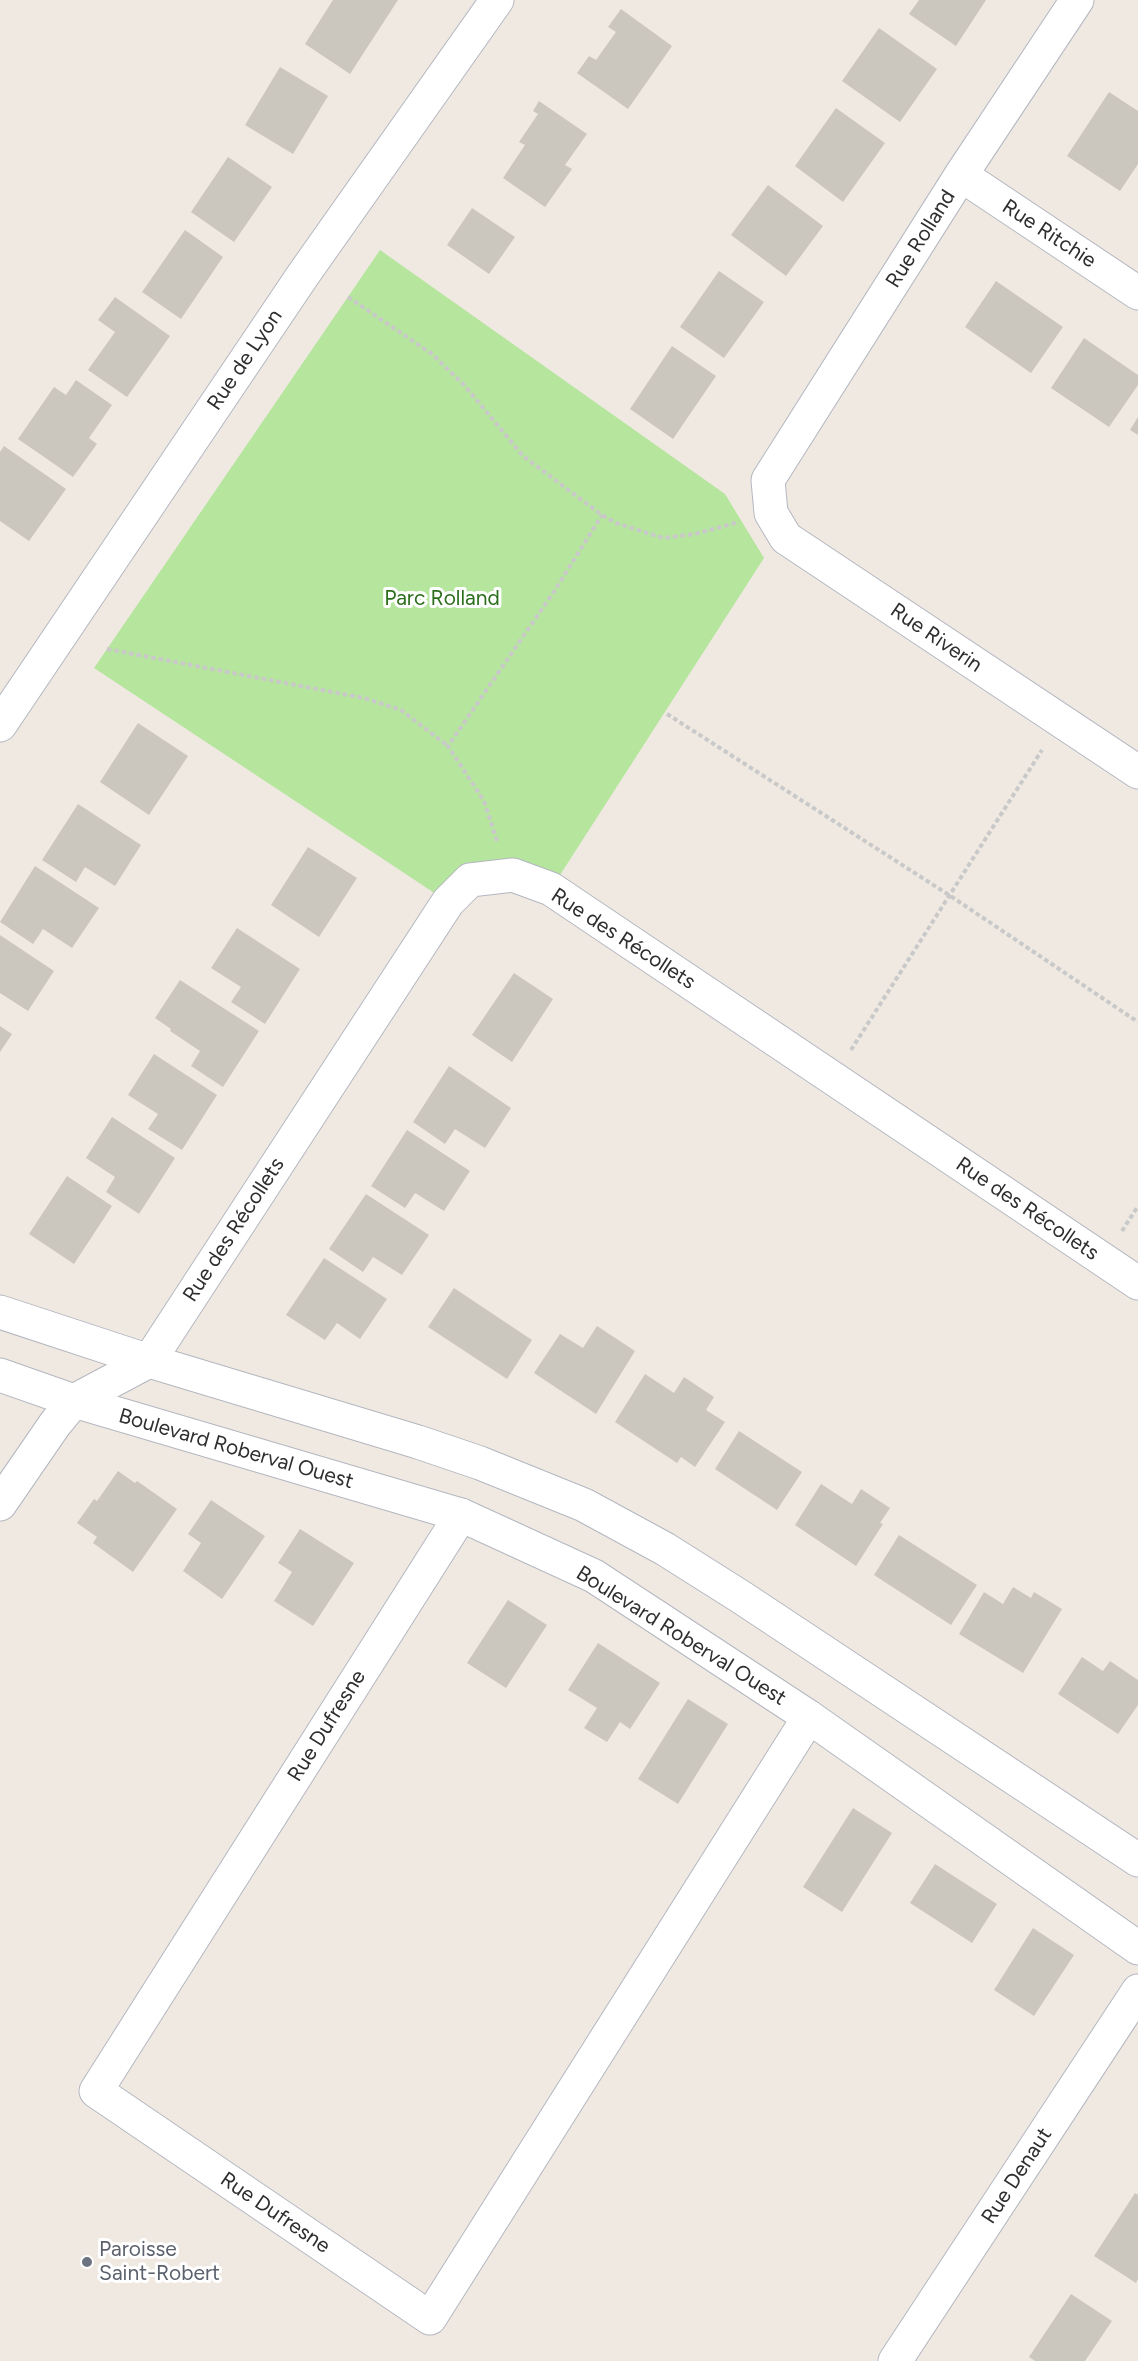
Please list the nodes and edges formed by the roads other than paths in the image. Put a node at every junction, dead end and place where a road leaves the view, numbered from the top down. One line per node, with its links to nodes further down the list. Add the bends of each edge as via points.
1 (496, 0): 6 (street, Rue de Lyon, via 296,285)
2 (1077, 0): 3 (street, Rue Rolland)
3 (961, 175): 4 (street, Rue Ritchie); 5 (street, Rue Rolland)
4 (1138, 292)
5 (768, 480): 7 (street, Rue Riverin, via 771,513 786,538)
6 (0, 726)
7 (1138, 772)
8 (1138, 1283): 10 (street, Rue des Récollets, via 551,889 513,875 470,880 448,902)
9 (0, 1312): 10 (street)
10 (149, 1361): 12 (street, Rue des Récollets); 16 (street, via 418,1442 584,1505 665,1549)
11 (0, 1376): 12 (street, Boulevard Roberval Ouest)
12 (74, 1401): 13 (street); 14 (street, Boulevard Roberval Ouest)
13 (0, 1504)
14 (461, 1515): 15 (street, Boulevard Roberval Ouest, via 594,1576); 15 (street, Rue Dufresne, via 96,2091 430,2318)
15 (810, 1717): 17 (street, Boulevard Roberval Ouest)
16 (1138, 1860)
17 (1138, 1948)
18 (1138, 1991): 19 (street, Rue Denaut)
19 (895, 2361)

